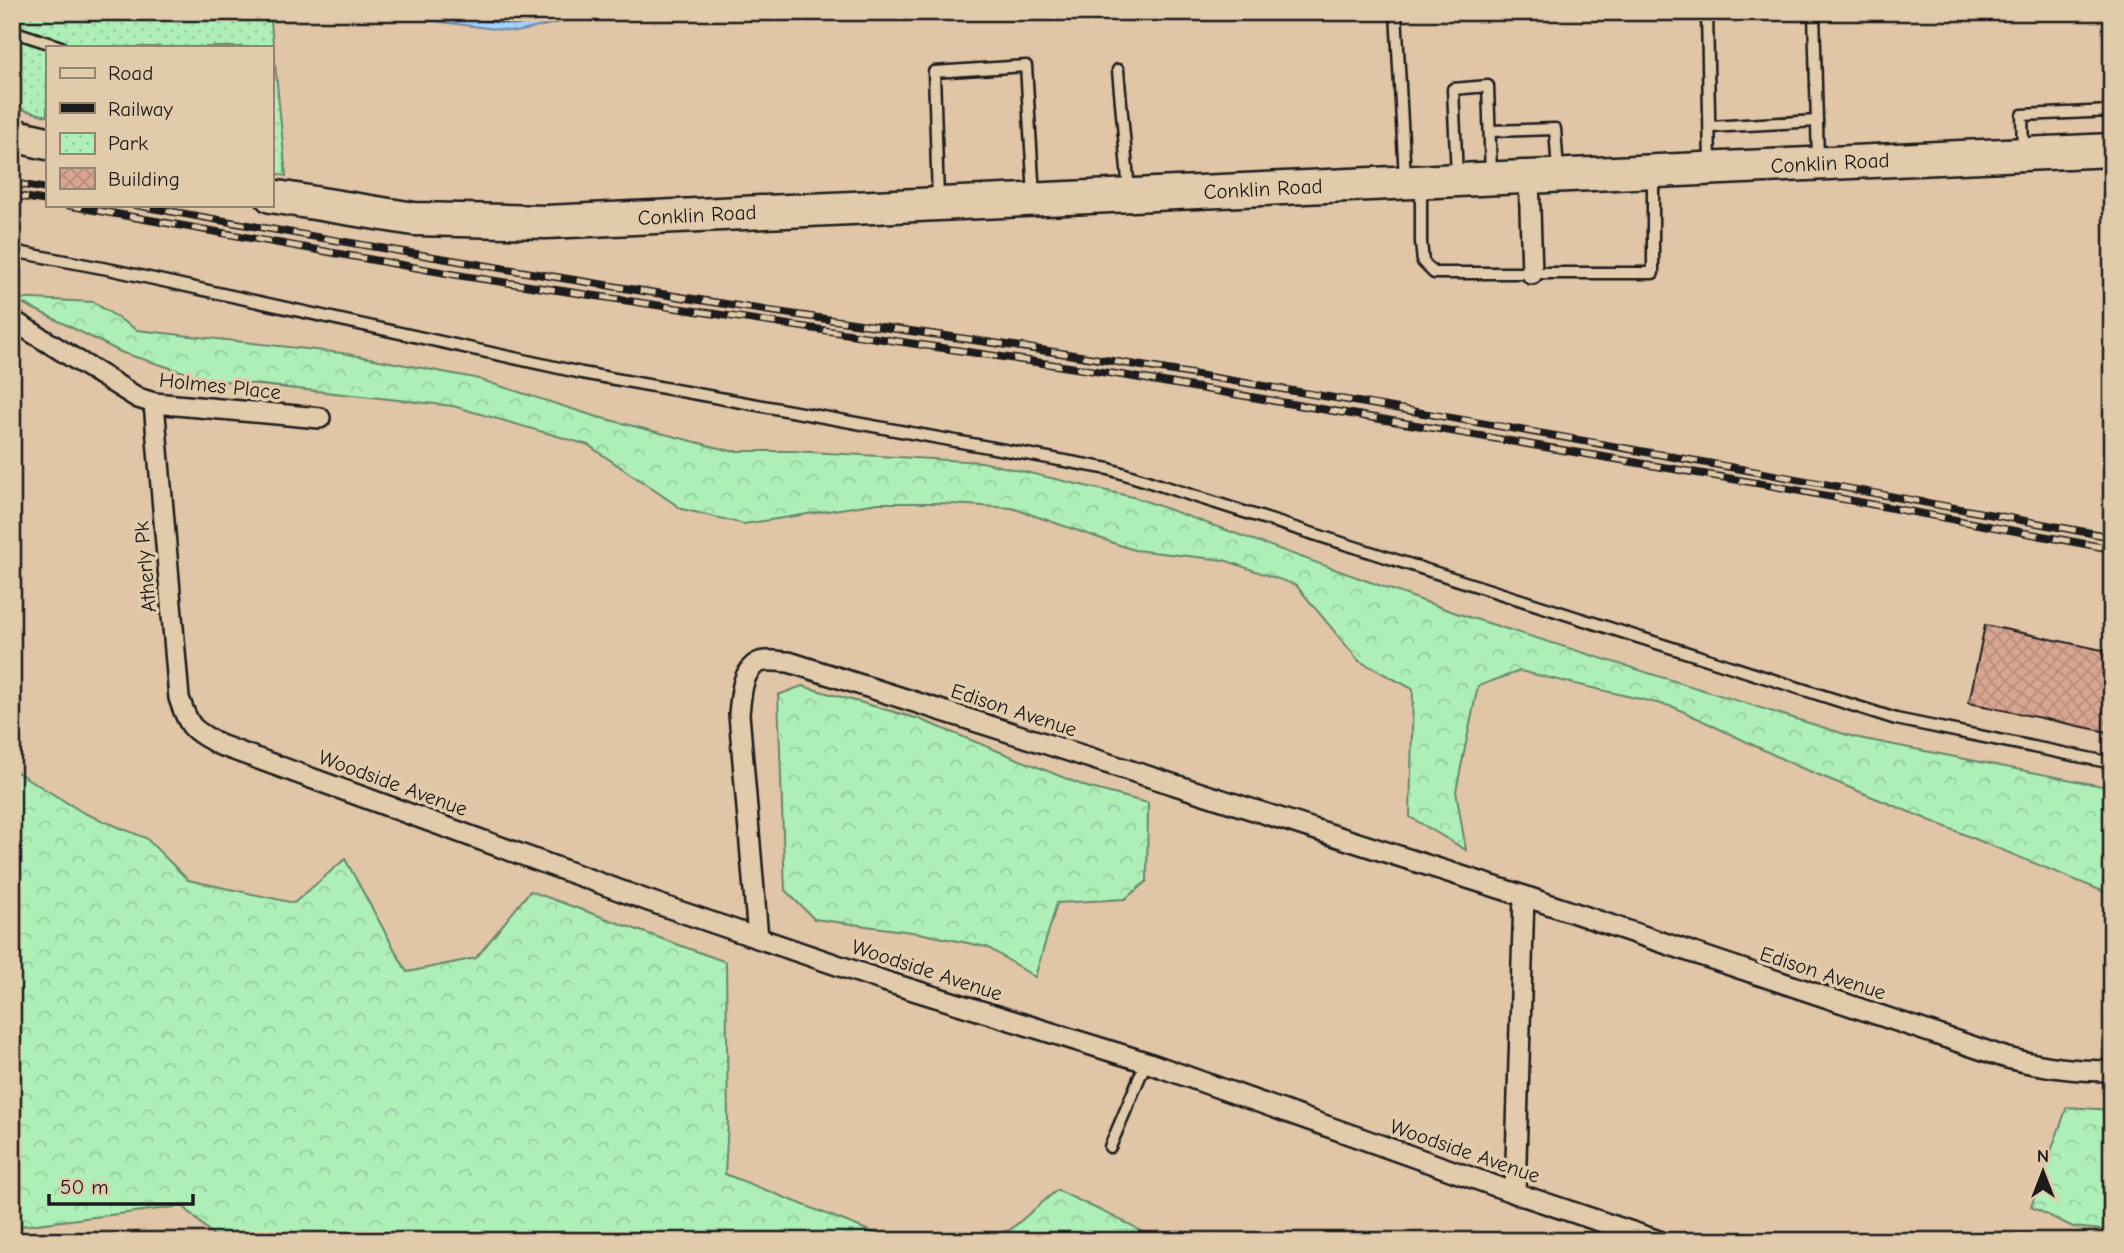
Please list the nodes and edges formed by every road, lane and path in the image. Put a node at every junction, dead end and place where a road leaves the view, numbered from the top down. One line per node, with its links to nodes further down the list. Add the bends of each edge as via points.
1 (1396, 12): 21 (lane)
2 (1707, 12): 9 (lane)
3 (1814, 12): 8 (lane)
4 (12, 31): 5 (lane)
5 (58, 46)
6 (1118, 70): 22 (lane)
7 (2112, 111): 14 (lane, via 2022,115)
8 (1817, 121): 9 (lane); 15 (lane)
9 (1710, 127): 16 (lane)
10 (1490, 131): 18 (lane, via 1555,129); 19 (lane); 20 (lane, via 1488,86 1453,89)
11 (12, 135): 12 (main road)
12 (46, 143)
13 (2112, 150): 14 (main road, Conklin Road)
14 (2024, 154): 15 (main road, Conklin Road)
15 (1818, 164): 16 (main road, Conklin Road)
16 (1711, 169): 17 (main road, Conklin Road)
17 (1653, 171): 18 (main road, Conklin Road); 27 (lane, via 1653,273)
18 (1544, 176): 19 (main road, Conklin Road); 27 (street)
19 (1491, 179): 20 (main road, Conklin Road)
20 (1457, 180): 21 (main road, Conklin Road)
21 (1413, 182): 22 (main road, Conklin Road); 27 (lane, via 1423,262 1434,273)
22 (1129, 195): 24 (main road, Conklin Road)
23 (273, 196): 25 (main road, Conklin Road, via 414,219 546,222)
24 (1034, 199): 25 (main road, Conklin Road); 25 (lane, via 1026,66 934,72)
25 (938, 204)
26 (12, 251): 32 (lane, via 582,373 1109,470 1896,719)
27 (1532, 274)
28 (12, 320): 29 (street, Holmes Place)
29 (154, 404): 30 (street, Holmes Place); 31 (street, Atherly Pk, via 180,698)
30 (320, 418)
31 (190, 725): 34 (street, Woodside Avenue, via 220,745)
32 (2112, 763)
33 (1524, 895): 34 (street, Edison Avenue, via 789,662 761,661 743,683 739,714); 36 (street, Edison Avenue, via 2007,1058 2074,1071); 38 (street)
34 (758, 938): 35 (street, Woodside Avenue)
35 (1146, 1062): 37 (lane); 38 (street, Woodside Avenue)
36 (2112, 1071)
37 (1110, 1147)
38 (1515, 1193): 39 (street, Woodside Avenue)
39 (1659, 1241)

